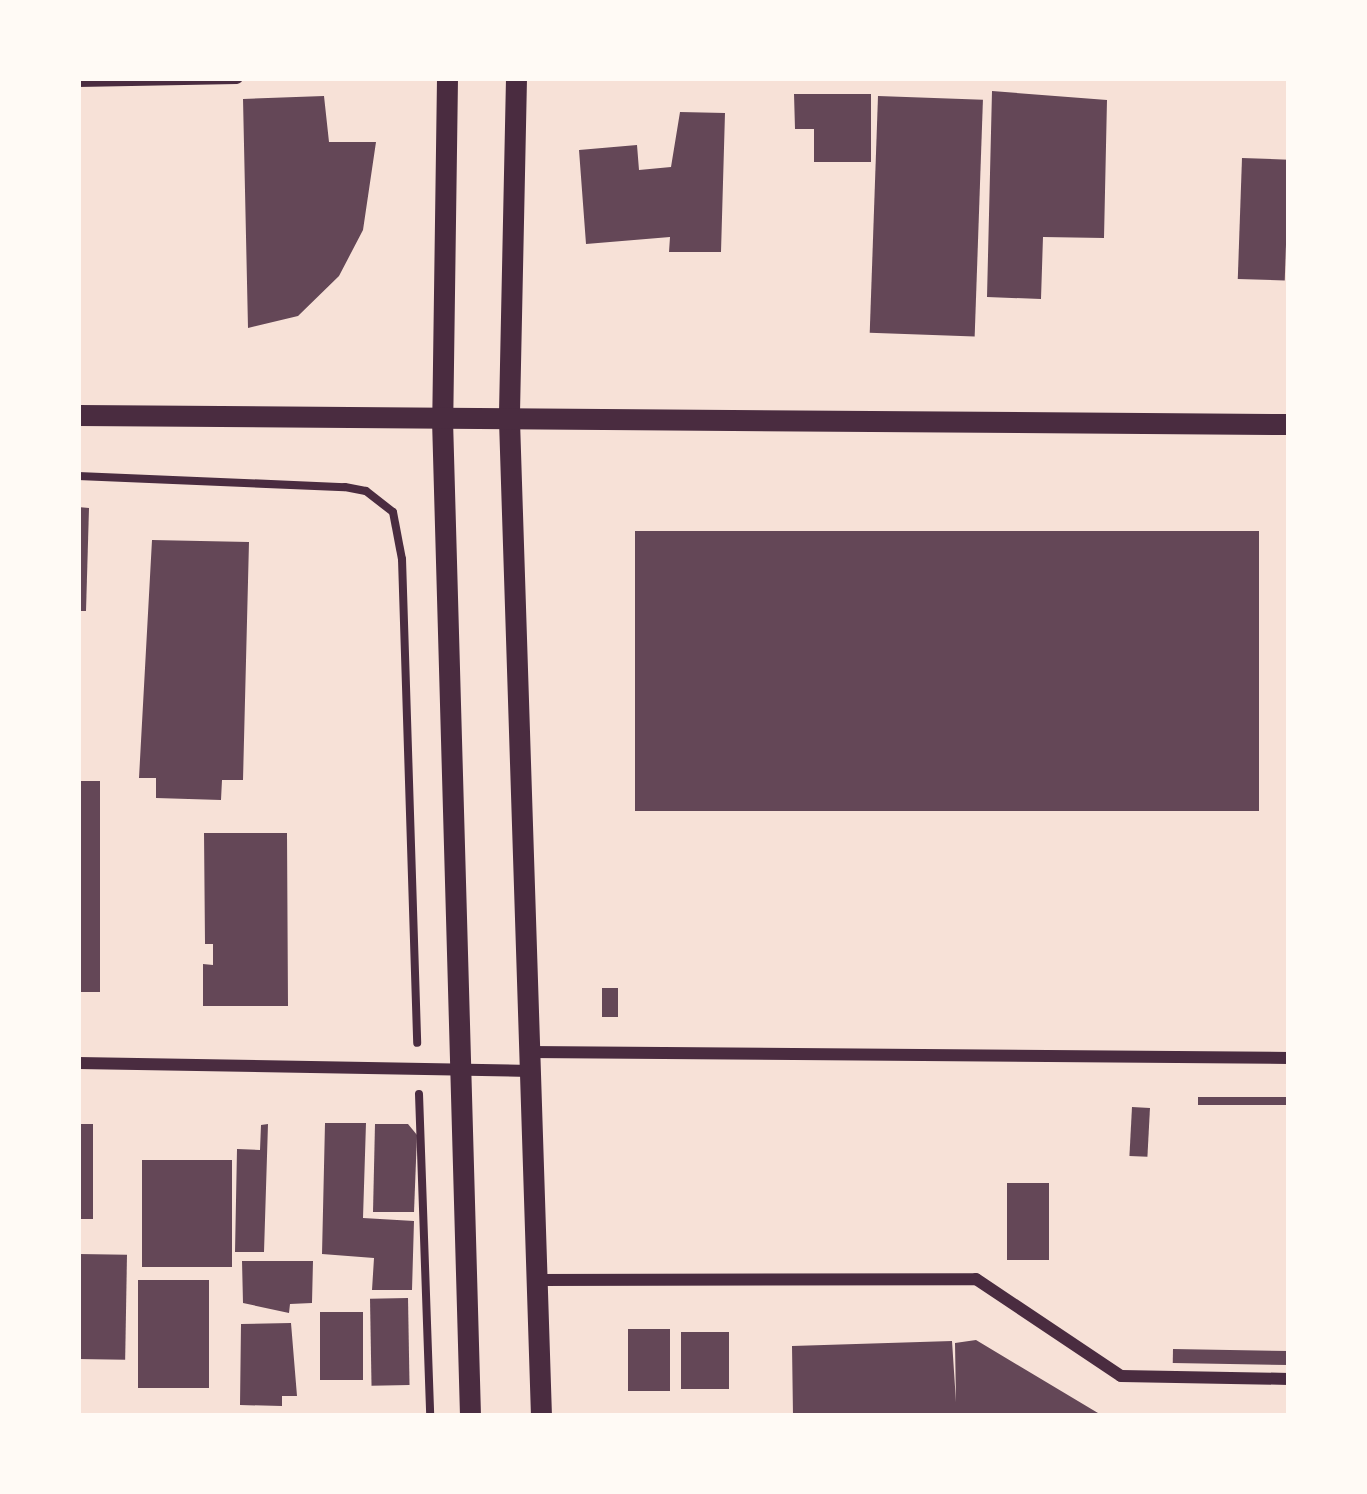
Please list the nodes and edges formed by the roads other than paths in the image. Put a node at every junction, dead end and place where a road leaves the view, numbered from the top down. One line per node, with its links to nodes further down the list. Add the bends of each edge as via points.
1 (238, 78): 4 (street)
2 (447, 78): 6 (street)
3 (517, 78): 7 (street)
4 (78, 81)
5 (78, 415): 6 (street)
6 (442, 419): 7 (street); 12 (street)
7 (509, 420): 8 (street); 10 (street)
8 (1289, 424)
9 (1289, 1058): 10 (street)
10 (529, 1062): 12 (street); 13 (street)
11 (78, 1063): 12 (street)
12 (459, 1072): 15 (street)
13 (537, 1280): 14 (street, via 976,1279 1121,1376); 16 (street)
14 (1289, 1379)
15 (470, 1416)
16 (541, 1416)

